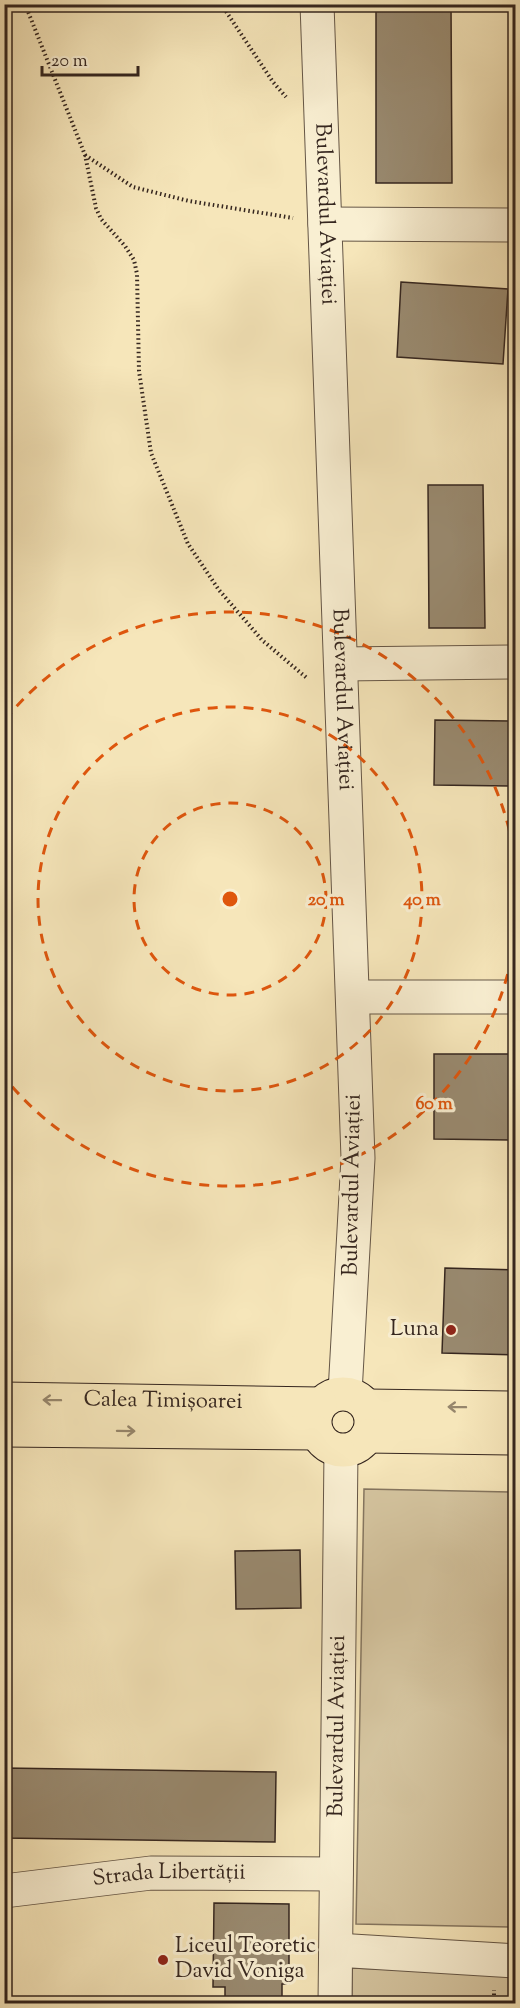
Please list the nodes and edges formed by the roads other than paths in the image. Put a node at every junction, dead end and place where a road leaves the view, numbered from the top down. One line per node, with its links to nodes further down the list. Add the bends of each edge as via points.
1 (317, 4): 2 (street, Bulevardul Aviației)
2 (325, 224): 3 (street); 5 (street, Bulevardul Aviației)
3 (516, 225)
4 (516, 662): 5 (street)
5 (341, 664): 6 (street, Bulevardul Aviației)
6 (353, 997): 7 (street); 10 (street, Bulevardul Aviației, via 358,1158)
7 (516, 997)
8 (4, 1399): 10 (main road, Calea Timișoarei, one-way to 8)
9 (516, 1408): 10 (main road, Calea Timișoarei, one-way to 10)
10 (343, 1421): 11 (main road, Calea Timișoarei, one-way to 10); 12 (main road, Calea Timișoarei); 13 (street, Bulevardul Aviației)
11 (4, 1430)
12 (516, 1438)
13 (336, 1874): 14 (street, Strada Libertății, via 151,1873); 15 (street, Bulevardul Aviației)
14 (4, 1891)
15 (336, 1950): 16 (street); 17 (street, Bulevardul Aviației)
16 (516, 1961)
17 (335, 2004)

